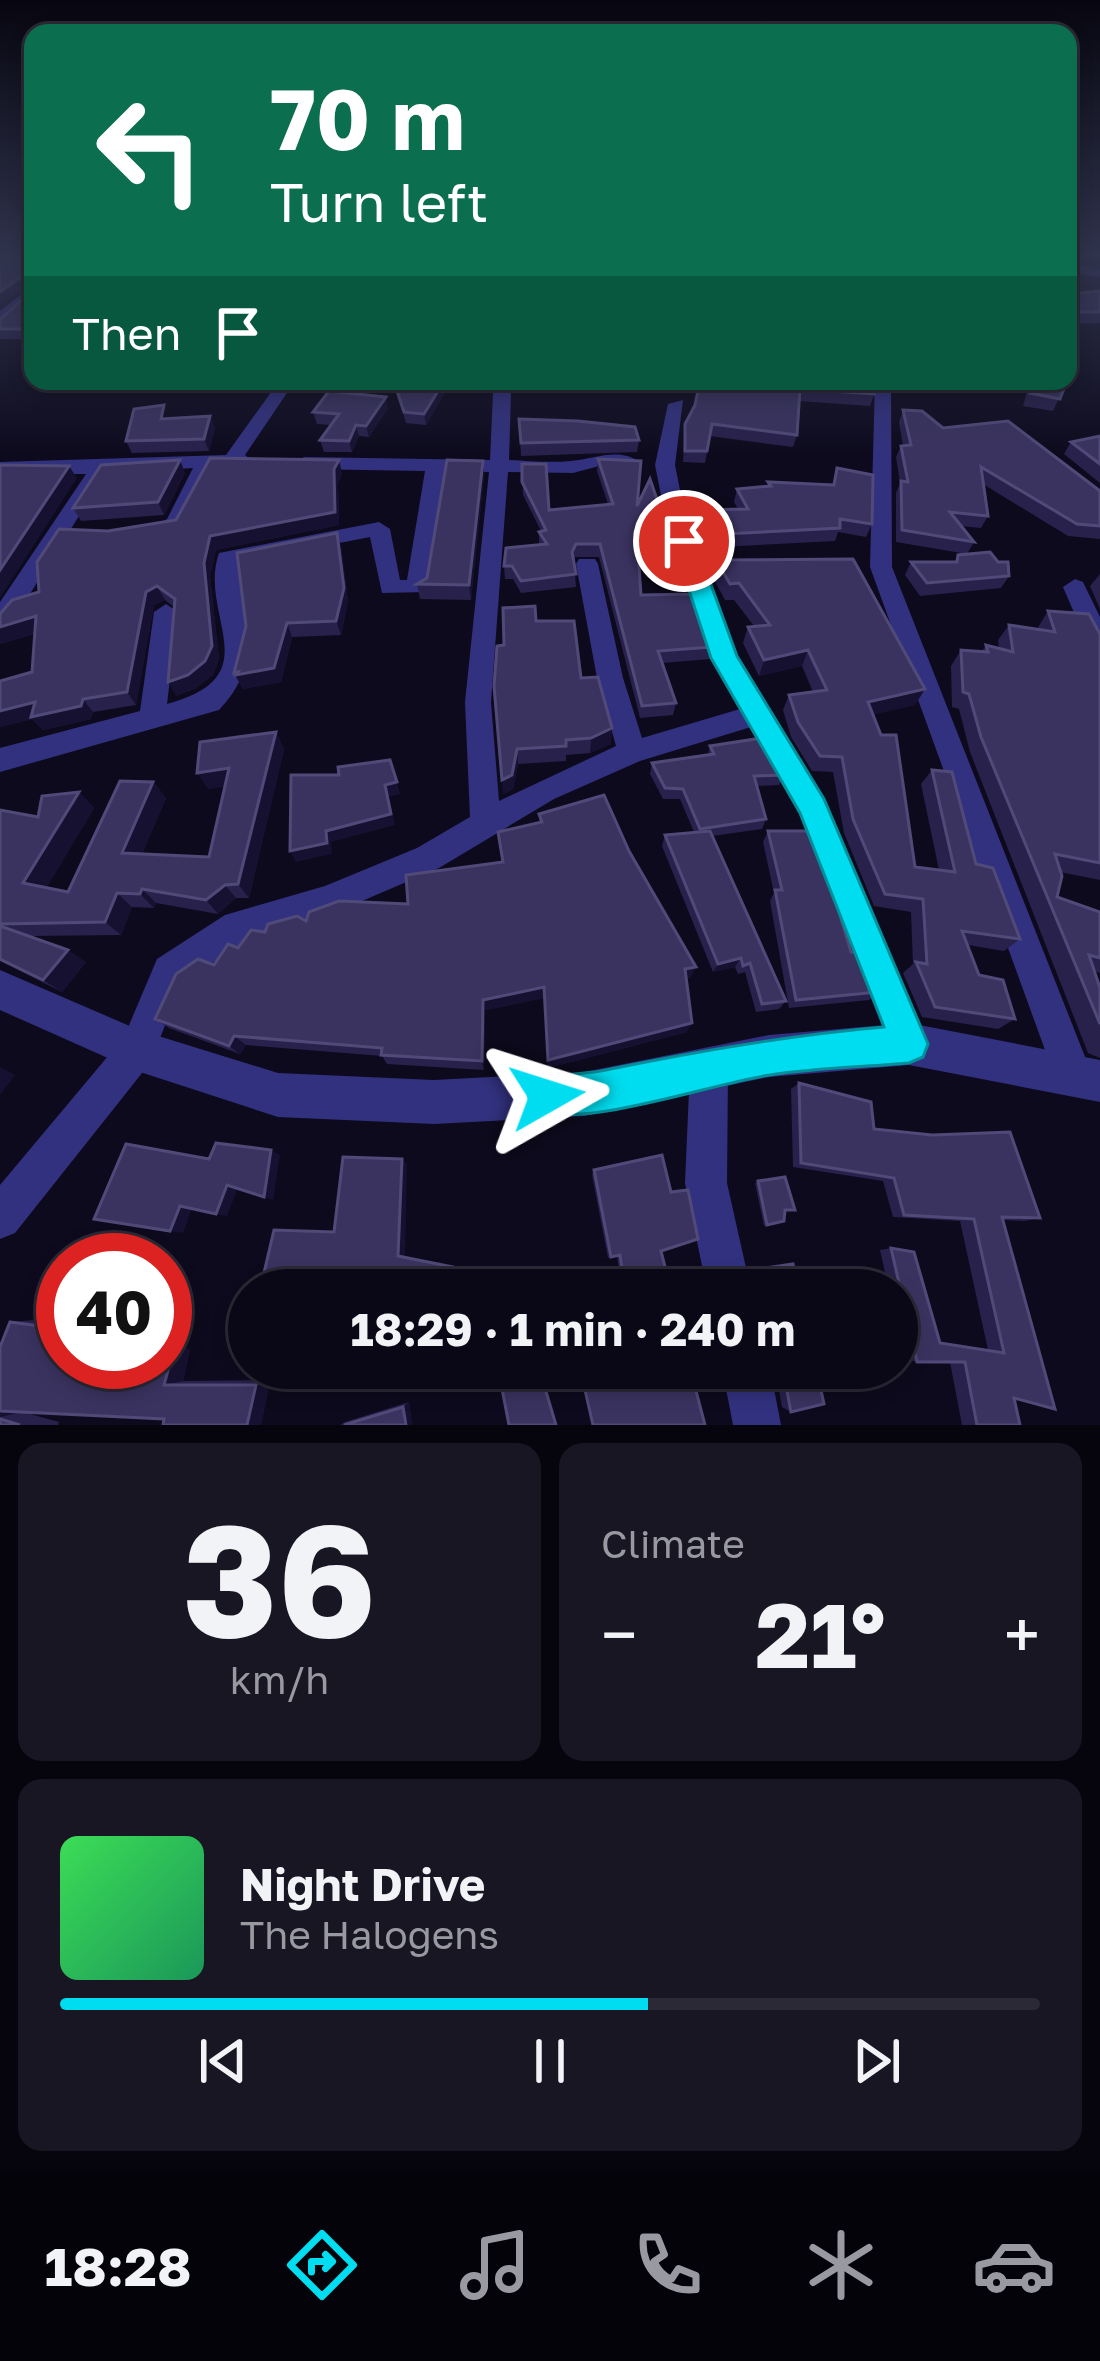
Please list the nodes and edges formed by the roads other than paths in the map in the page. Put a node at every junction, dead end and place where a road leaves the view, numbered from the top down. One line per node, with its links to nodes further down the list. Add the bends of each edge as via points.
1 (280, 390): 5 (street)
2 (498, 390): 9 (street, via 504,409)
3 (883, 390): 27 (street, via 881,567)
4 (677, 404): 8 (street)
5 (232, 460): 6 (street); 7 (street)
6 (206, 462): 11 (street); 12 (street, via 175,524)
7 (436, 465): 9 (street); 19 (street, via 418,587 390,588 379,529 226,558 240,654 232,676 210,703)
8 (665, 465): 9 (street); 18 (street, via 724,658)
9 (496, 466): 22 (street, via 478,702)
10 (0, 467): 11 (street)
11 (99, 468): 16 (street, via 68,532)
12 (135, 530)
13 (587, 564): 20 (street)
14 (1075, 586): 17 (street)
15 (166, 611): 19 (street)
16 (0, 621)
17 (1100, 645)
18 (758, 714): 20 (street); 24 (street, via 813,808)
19 (152, 719): 21 (street)
20 (632, 752): 22 (street)
21 (0, 760)
22 (486, 824): 25 (street, via 328,901 238,926 169,971)
23 (0, 990): 25 (street)
24 (909, 1044): 26 (street); 27 (street)
25 (137, 1050): 26 (street, via 278,1095 434,1102 584,1094); 28 (street)
26 (709, 1068): 29 (street, via 706,1183)
27 (1086, 1077)
28 (0, 1218)
29 (725, 1269)
30 (750, 1389): 31 (street)
31 (757, 1425)

